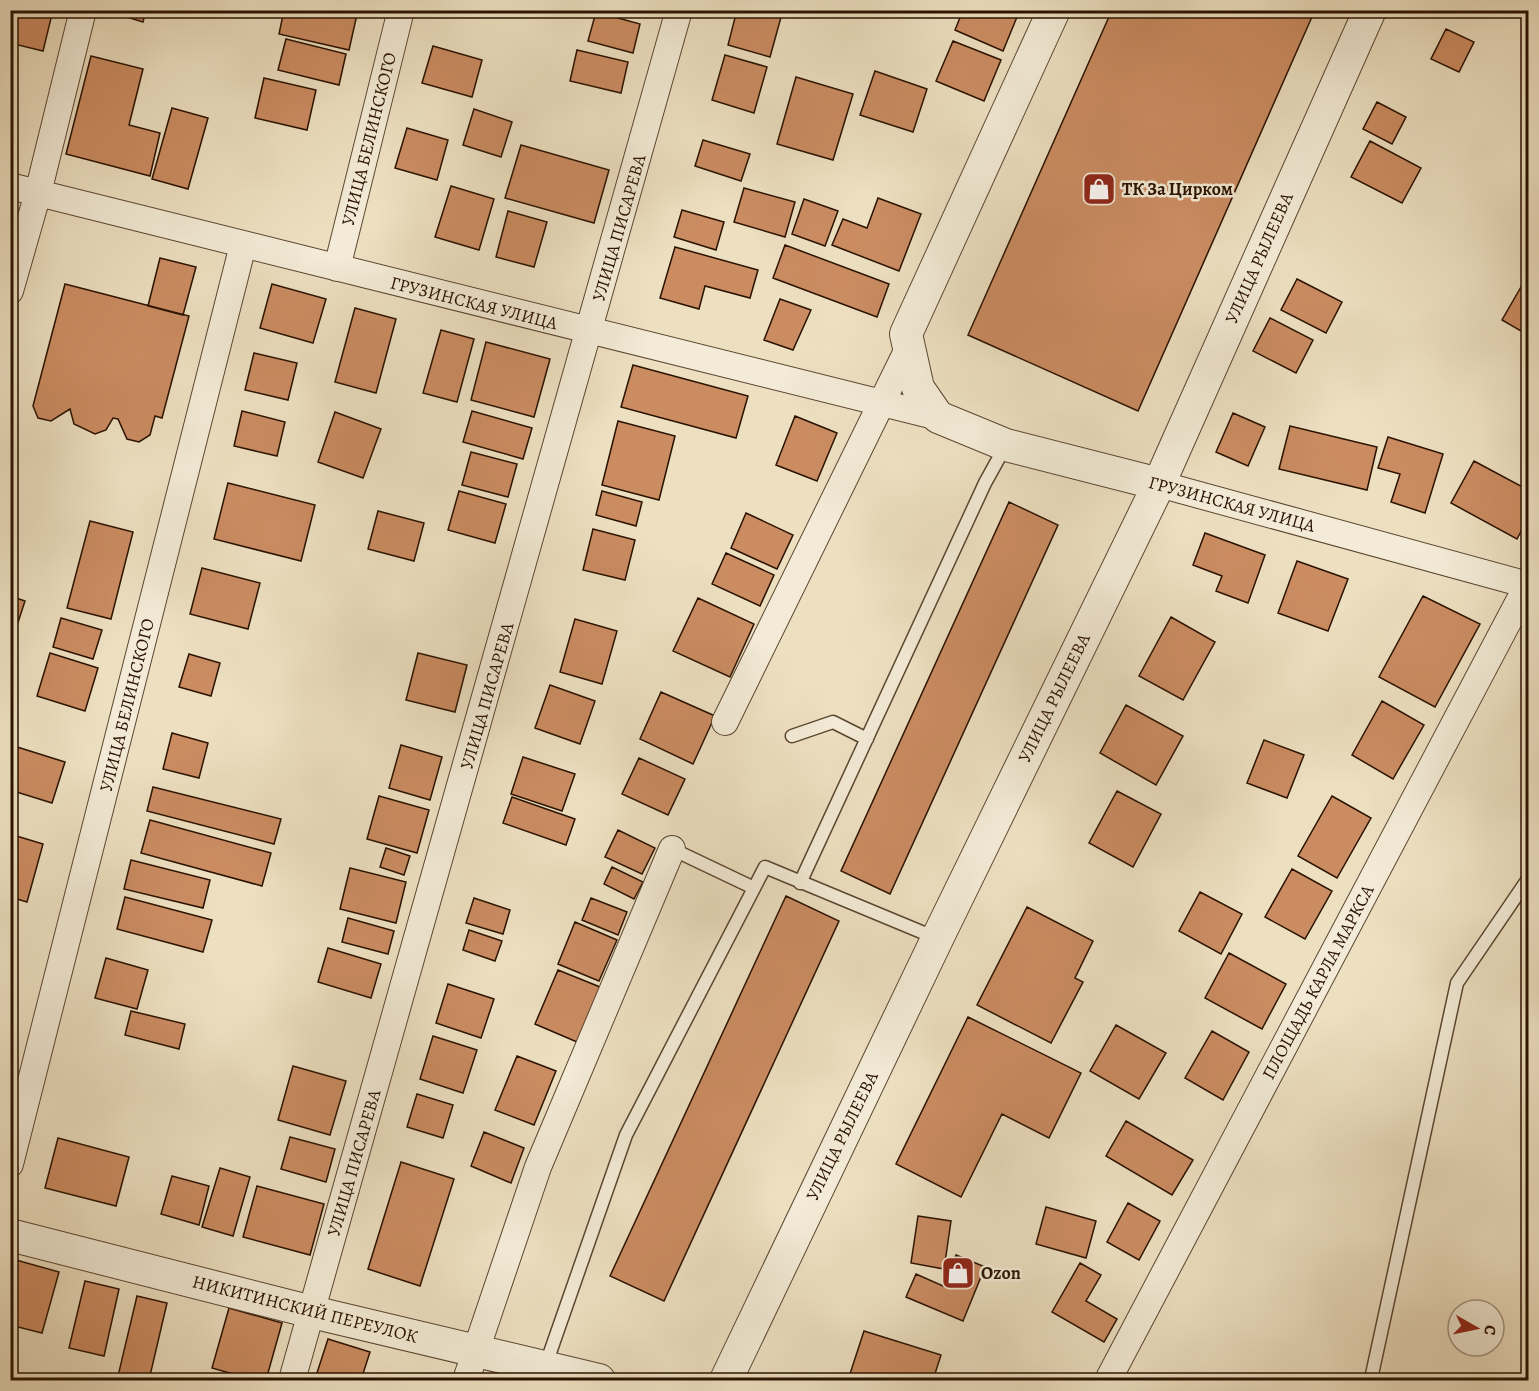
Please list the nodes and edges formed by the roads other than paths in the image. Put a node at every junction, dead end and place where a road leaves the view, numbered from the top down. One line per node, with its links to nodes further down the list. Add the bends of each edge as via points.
1 (83, 10): 7 (street)
2 (401, 10): 9 (street, УЛИЦА БЕЛИНСКОГО)
3 (679, 10): 11 (street, УЛИЦА ПИСАРЕВА)
4 (1054, 10): 12 (street, via 906,334)
5 (1370, 10): 16 (street, УЛИЦА РЫЛЕЕВА)
6 (10, 186): 7 (street, ГРУЗИНСКАЯ УЛИЦА)
7 (38, 193): 8 (street, ГРУЗИНСКАЯ УЛИЦА); 10 (street)
8 (243, 245): 9 (street, ГРУЗИНСКАЯ УЛИЦА); 26 (street, УЛИЦА БЕЛИНСКОГО)
9 (337, 268): 11 (street, ГРУЗИНСКАЯ УЛИЦА)
10 (10, 291)
11 (590, 332): 13 (street, ГРУЗИНСКАЯ УЛИЦА); 28 (street, УЛИЦА ПИСАРЕВА)
12 (907, 351): 13 (street); 14 (street, via 918,388)
13 (882, 402): 14 (street, ГРУЗИНСКАЯ УЛИЦА); 18 (street)
14 (938, 417): 15 (street, ГРУЗИНСКАЯ УЛИЦА)
15 (1006, 445): 16 (street, ГРУЗИНСКАЯ УЛИЦА); 20 (lane)
16 (1159, 484): 17 (street, ГРУЗИНСКАЯ УЛИЦА); 25 (street, УЛИЦА РЫЛЕЕВА)
17 (1528, 584): 36 (street, ПЛОЩАДЬ КАРЛА МАРКСА)
18 (725, 722)
19 (792, 735): 20 (lane, via 833,722)
20 (867, 739): 23 (lane)
21 (672, 849): 24 (lane); 29 (street, via 538,1167)
22 (1528, 879): 31 (lane, via 1457,983)
23 (800, 883): 24 (lane, via 765,867); 25 (lane)
24 (754, 888): 30 (lane, via 626,1135)
25 (937, 939): 35 (street, УЛИЦА РЫЛЕЕВА)
26 (10, 1164)
27 (10, 1235): 28 (street, НИКИТИНСКИЙ ПЕРЕУЛОК)
28 (312, 1312): 29 (street, НИКИТИНСКИЙ ПЕРЕУЛОК); 32 (street, УЛИЦА ПИСАРЕВА)
29 (475, 1351): 30 (street, НИКИТИНСКИЙ ПЕРЕУЛОК); 33 (street)
30 (545, 1367): 34 (street, НИКИТИНСКИЙ ПЕРЕУЛОК)
31 (1371, 1379)
32 (292, 1380)
33 (466, 1380)
34 (599, 1380)
35 (726, 1380)
36 (1108, 1380)

